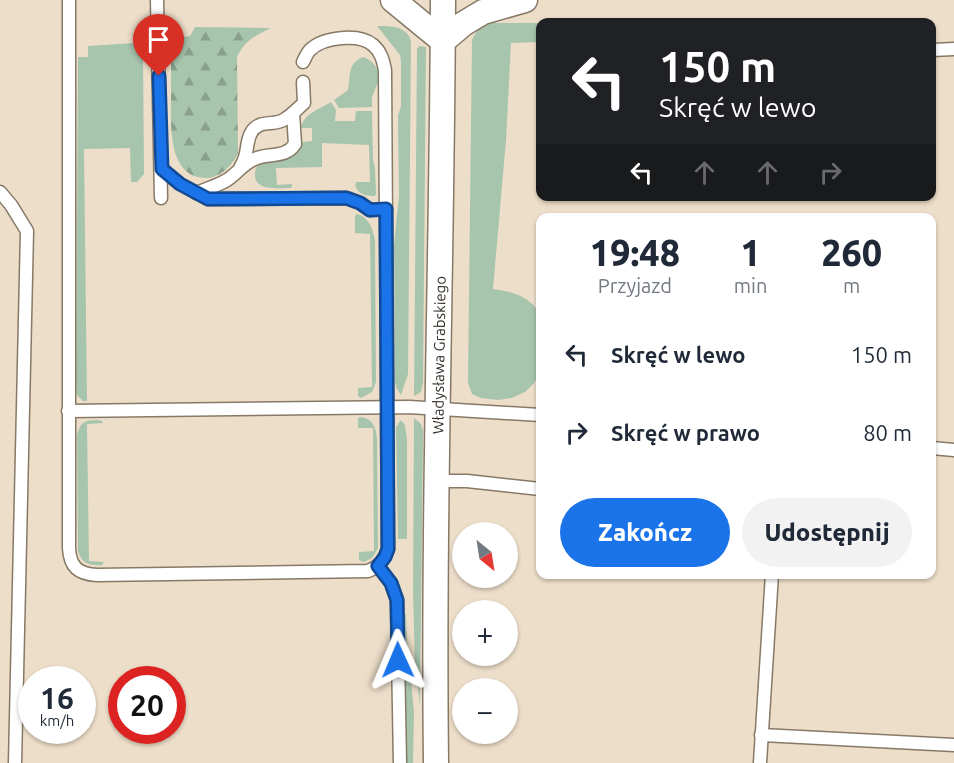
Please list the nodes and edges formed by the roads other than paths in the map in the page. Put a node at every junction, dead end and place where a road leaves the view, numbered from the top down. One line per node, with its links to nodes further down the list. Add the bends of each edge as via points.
1 (69, 0): 20 (lane)
2 (157, 0): 12 (lane)
3 (393, 0): 6 (street)
4 (443, 0): 6 (street, Władysława Grabskiego)
5 (525, 0): 6 (street, via 483,12)
6 (443, 41): 19 (street, Władysława Grabskiego)
7 (936, 50): 8 (lane)
8 (954, 50)
9 (303, 62): 17 (lane, via 311,49 321,43 354,38 366,40 383,58)
10 (303, 82): 11 (lane, via 304,103)
11 (293, 113): 13 (lane, via 283,121 258,126 251,133); 13 (lane, via 293,147 283,154 246,163)
12 (162, 169): 15 (lane); 16 (lane)
13 (237, 172): 15 (lane)
14 (0, 192): 30 (lane, via 27,231)
15 (196, 193): 17 (lane, via 208,199 346,198 370,210)
16 (161, 198)
17 (386, 209): 18 (lane)
18 (387, 407): 19 (lane); 20 (lane); 26 (lane, via 388,549)
19 (439, 409): 21 (lane); 24 (street, Władysława Grabskiego)
20 (68, 411): 26 (lane, via 69,558 83,573 368,571)
21 (536, 415)
22 (936, 448): 23 (lane)
23 (954, 450)
24 (437, 481): 25 (lane); 32 (street, Władysława Grabskiego)
25 (536, 489)
26 (378, 566): 31 (lane, via 391,583 397,600)
27 (772, 579): 28 (lane)
28 (761, 735): 29 (lane); 33 (lane)
29 (954, 745)
30 (15, 763)
31 (400, 763)
32 (436, 763)
33 (760, 763)

